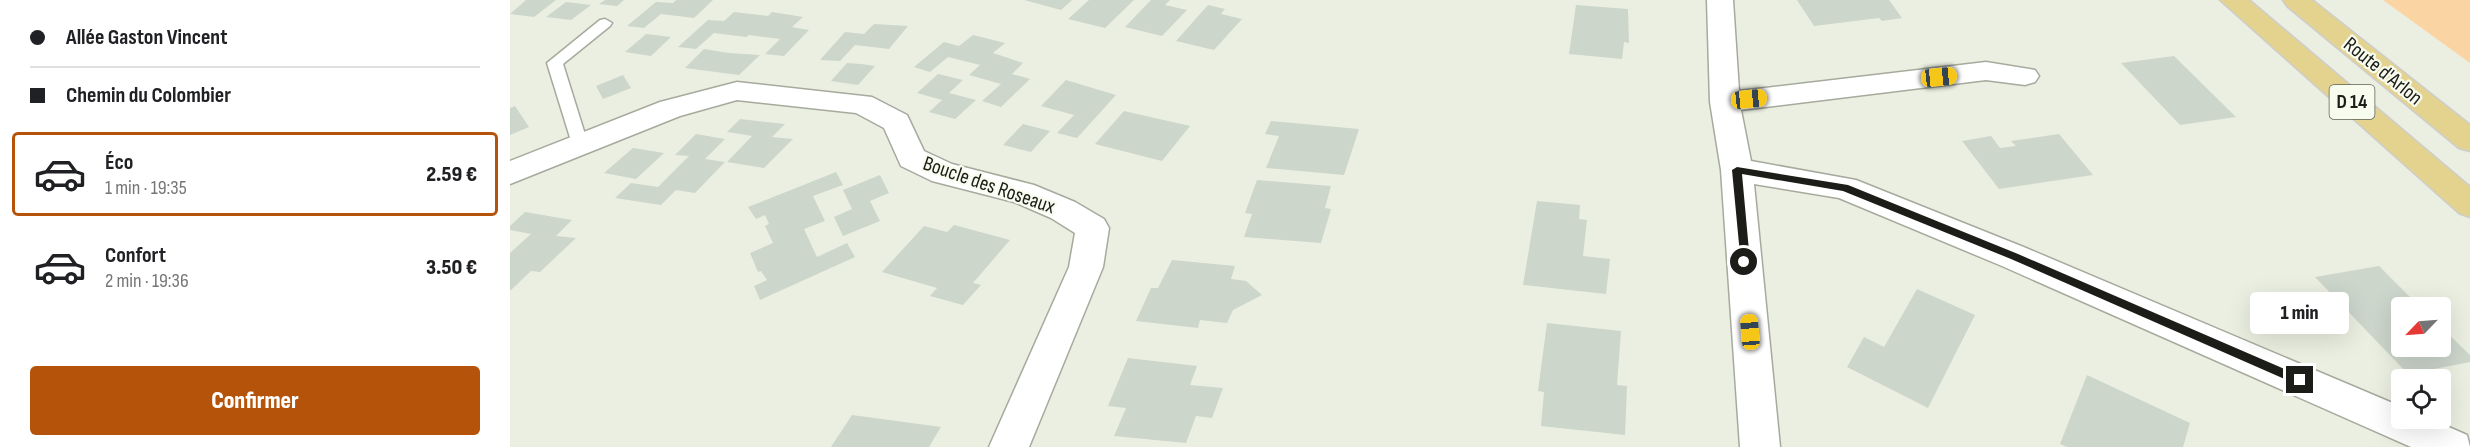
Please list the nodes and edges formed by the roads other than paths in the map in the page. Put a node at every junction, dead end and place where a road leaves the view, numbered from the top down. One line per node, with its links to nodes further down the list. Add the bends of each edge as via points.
1 (1720, 0): 6 (street)
2 (2233, 0): 11 (main road, Route d'Arlon / D 14)
3 (2296, 0): 7 (main road, Route d'Arlon / D 14)
4 (605, 23): 8 (lane, via 555,63)
5 (2025, 76): 6 (street, via 1986,71)
6 (1725, 102): 9 (street)
7 (2470, 141)
8 (580, 144): 10 (street, Boucle des Roseaux); 12 (street, Boucle des Roseaux, via 670,109 736,91 862,104 896,122 912,159 944,173 1023,193 1092,228 1086,267)
9 (1737, 170): 13 (street); 14 (street, via 1845,188)
10 (510, 173)
11 (2470, 205)
12 (1009, 447)
13 (1760, 447)
14 (2453, 447)

